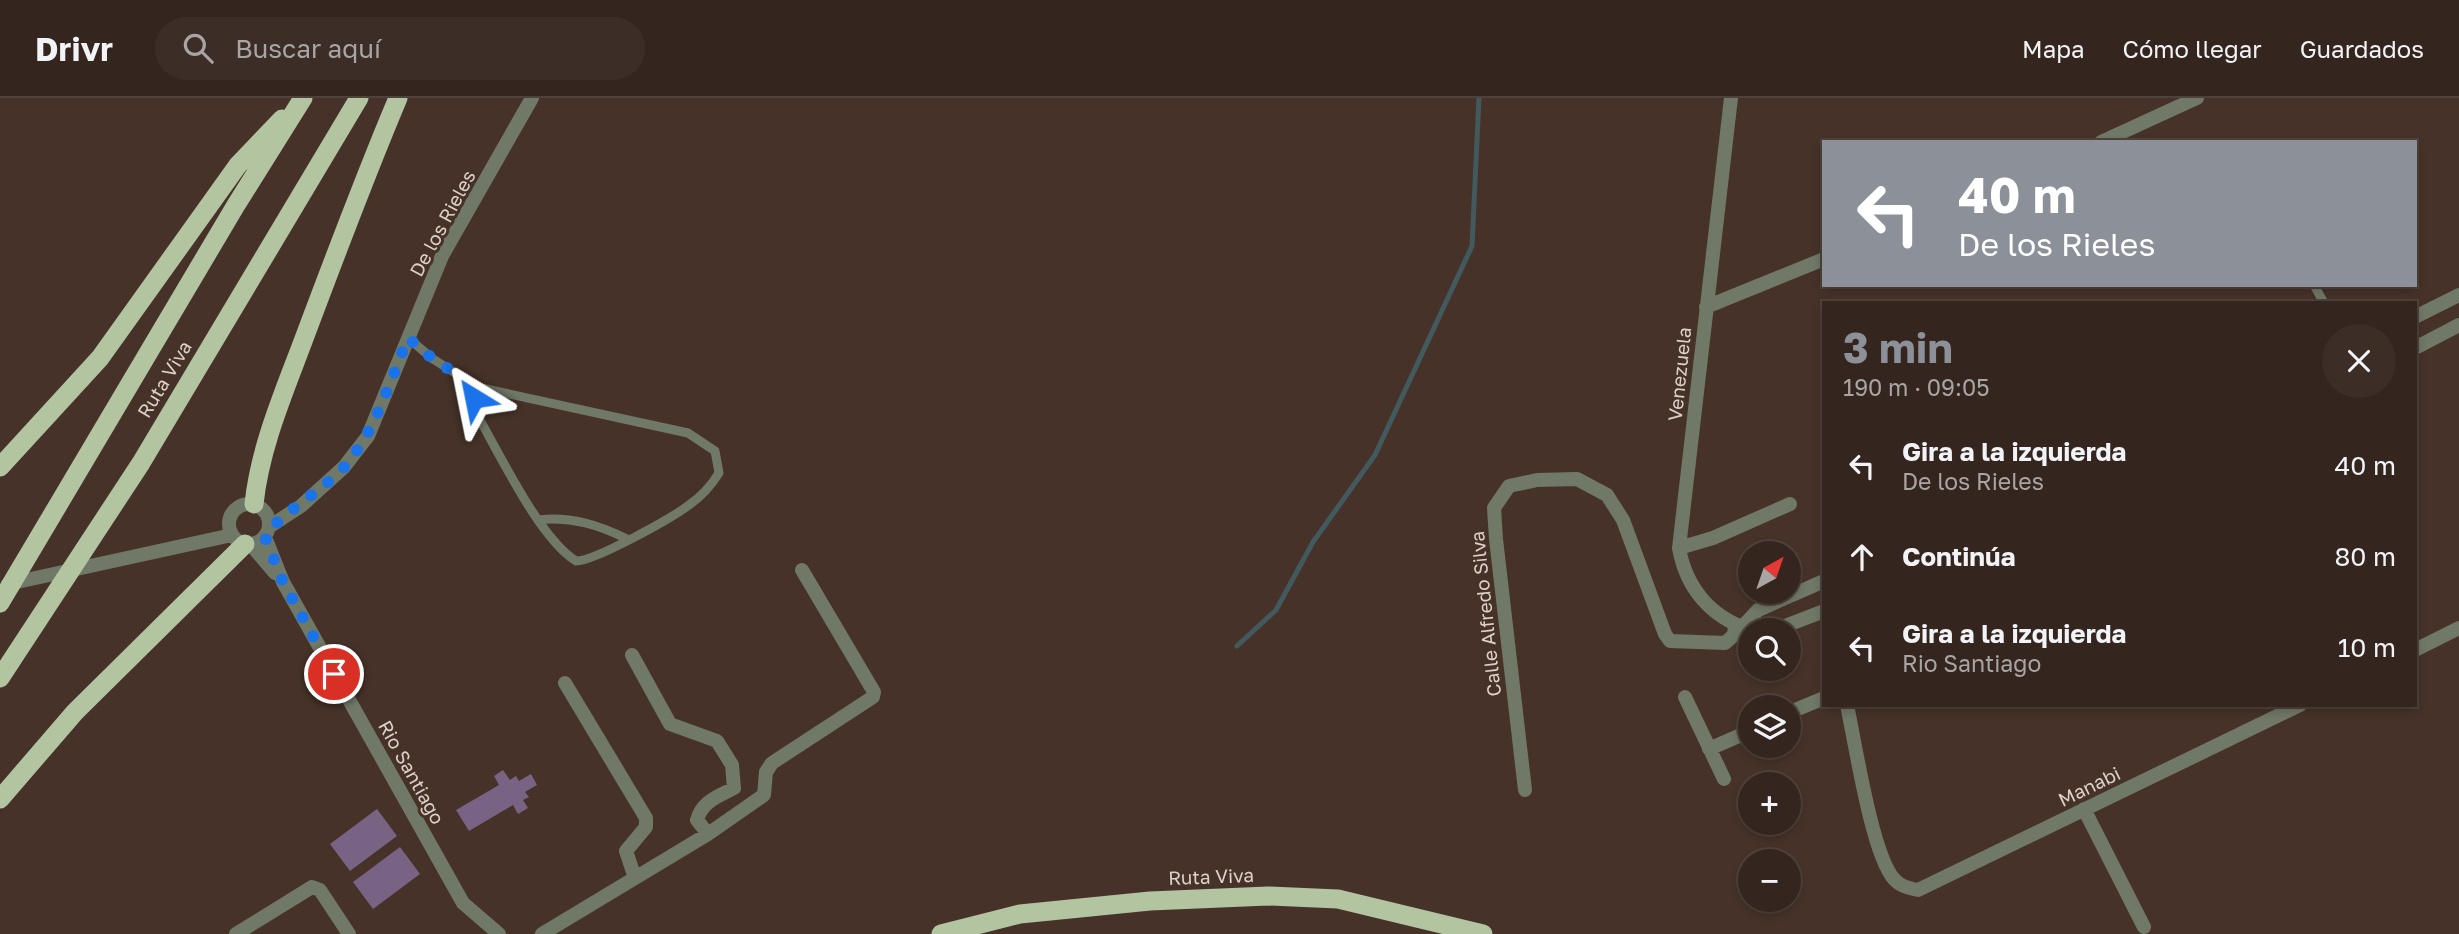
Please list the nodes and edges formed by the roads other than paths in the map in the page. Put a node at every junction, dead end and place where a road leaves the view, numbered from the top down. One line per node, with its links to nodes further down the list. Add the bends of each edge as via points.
1 (359, 98): 40 (highway, Ruta Viva, via 141,463)
2 (398, 98): 19 (highway, via 281,402 262,460)
3 (532, 98): 13 (street, De los Rieles, via 442,256)
4 (1731, 98): 10 (street, Venezuela)
5 (2197, 98): 7 (street)
6 (301, 101): 16 (highway, via 238,165 100,358); 31 (highway, Ruta Viva)
7 (2105, 140)
8 (1822, 260): 10 (street)
9 (2459, 295): 11 (street)
10 (1706, 307): 26 (street, Venezuela)
11 (2417, 316)
12 (2459, 326): 14 (street)
13 (408, 338): 15 (lane); 18 (street, De los Rieles, via 368,436 345,467)
14 (2417, 347)
15 (477, 387): 21 (lane, via 477,415); 23 (lane, via 688,433 715,451 719,473 710,488 688,506)
16 (0, 467)
17 (1790, 503): 26 (street, via 1713,538)
18 (301, 506): 19 (street); 22 (street, De los Rieles)
19 (260, 508): 20 (street, via 237,508); 22 (street, Rio Santiago)
20 (229, 518): 24 (street); 25 (street)
21 (539, 520): 23 (lane, via 568,519 600,526); 23 (lane, via 576,561 596,557)
22 (267, 532): 25 (street, De los Rieles); 28 (street, Rio Santiago)
23 (627, 539)
24 (195, 540): 25 (street); 30 (street)
25 (242, 541): 28 (street, Rio Santiago); 51 (highway, via 75,712)
26 (1679, 548): 35 (street, Venezuela, via 1692,590)
27 (802, 570): 53 (street, via 874,692 870,701 772,762 764,795)
28 (283, 582): 58 (street, Rio Santiago, via 463,903)
29 (1822, 582): 33 (street, via 1758,610)
30 (0, 586)
31 (0, 603)
32 (1822, 612): 34 (street)
33 (1751, 618)
34 (1801, 620)
35 (1738, 623)
36 (2459, 628): 38 (street)
37 (1738, 631): 50 (street, Calle Alfredo Silva, via 1725,643 1670,641 1623,520 1606,495 1577,480 1537,480 1509,486 1494,508)
38 (2417, 648)
39 (632, 655): 53 (street, via 670,724 717,741 732,765 734,788 699,811 697,820)
40 (0, 678)
41 (565, 683): 54 (street, via 646,818 646,827 626,851)
42 (1685, 697): 48 (street)
43 (1822, 699): 46 (street)
44 (1847, 707): 52 (street, Manabi, via 1879,851 1895,880 1905,888 1928,888)
45 (2296, 707): 52 (street, Manabi)
46 (1801, 708)
47 (1738, 736): 48 (street)
48 (1709, 749): 49 (street)
49 (1724, 779)
50 (1525, 790)
51 (0, 799)
52 (2084, 809): 55 (street)
53 (708, 834): 54 (street)
54 (635, 877): 59 (street)
55 (2144, 928)
56 (236, 934): 57 (street, via 312,887 320,890)
57 (349, 934)
58 (499, 934)
59 (542, 934)
60 (941, 934): 61 (highway, Ruta Viva, via 1020,914 1150,901 1268,896 1338,899)
61 (1483, 934)

